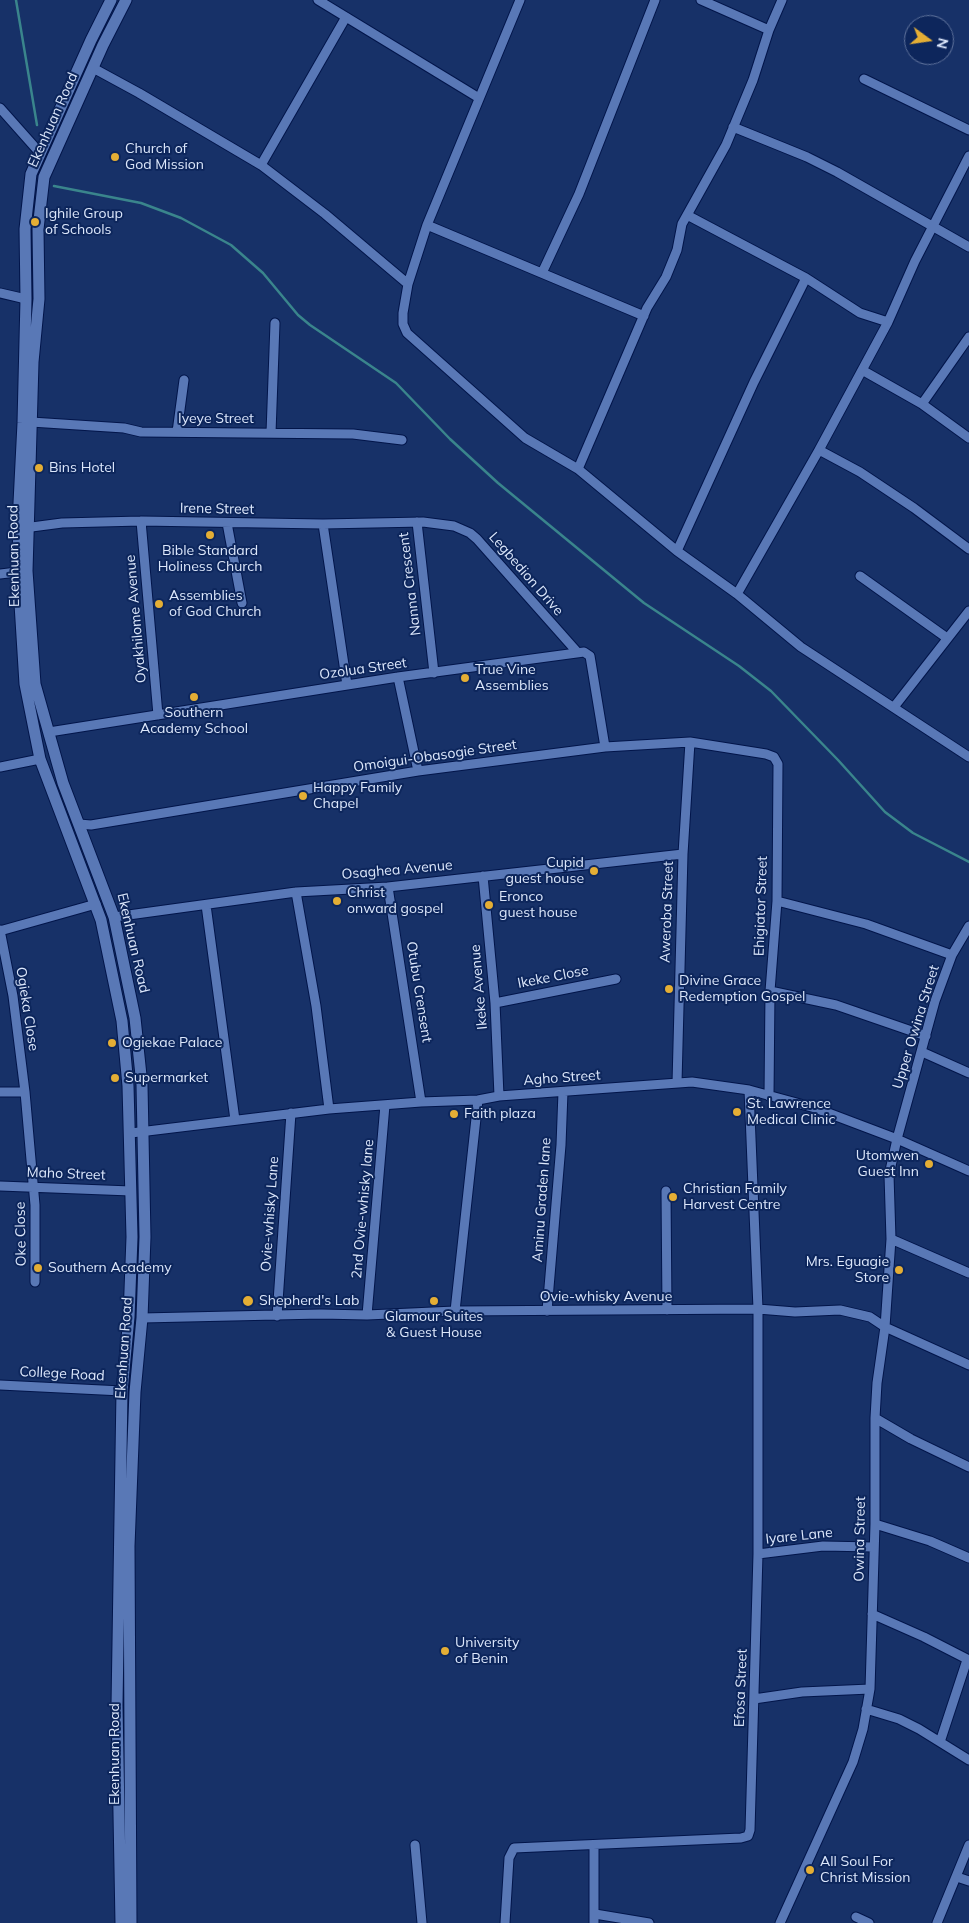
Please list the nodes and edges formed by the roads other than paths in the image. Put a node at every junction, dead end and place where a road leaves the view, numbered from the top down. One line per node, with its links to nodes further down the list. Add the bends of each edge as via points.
1 (111, 0): 16 (main road, Ekenhuan Road)
2 (126, 0): 10 (main road, Ekenhuan Road)
3 (318, 0): 8 (street)
4 (520, 0): 12 (street)
5 (655, 0): 23 (street, via 579,194)
6 (701, 0): 9 (street)
7 (782, 0): 9 (street)
8 (346, 17): 12 (street); 18 (street)
9 (769, 30): 14 (street)
10 (92, 68): 18 (street); 35 (main road, Ekenhuan Road, via 44,177 38,229 39,299)
11 (864, 79): 15 (street)
12 (479, 98): 20 (street)
13 (0, 108): 16 (street)
14 (734, 126): 19 (street); 21 (street, via 838,172)
15 (969, 130)
16 (40, 153): 27 (main road, Ekenhuan Road, via 31,174 24,229)
17 (969, 158): 21 (street)
18 (262, 165): 25 (street)
19 (687, 215): 24 (street); 28 (street, via 666,277)
20 (427, 225): 23 (street); 25 (street)
21 (933, 228): 22 (street); 29 (street)
22 (969, 247)
23 (542, 273): 28 (street)
24 (806, 278): 29 (street, via 860,313); 48 (street, via 754,382)
25 (408, 284): 41 (street, via 402,313 407,333 525,438)
26 (0, 293): 27 (street)
27 (26, 299): 46 (main road, Ekenhuan Road)
28 (644, 316): 41 (street)
29 (888, 322): 32 (street)
30 (275, 323): 37 (street)
31 (969, 337): 34 (street)
32 (862, 370): 34 (street); 40 (street)
33 (184, 380): 36 (street)
34 (922, 404): 38 (street)
35 (31, 422): 36 (street, Iyeye Street); 46 (main road, Ekenhuan Road)
36 (176, 432): 37 (street, Iyeye Street)
37 (271, 433): 39 (street, Iyeye Street, via 353,434)
38 (969, 438)
39 (402, 440)
40 (819, 450): 47 (street, via 860,472); 52 (street)
41 (578, 468): 48 (street)
42 (141, 521): 44 (street, Irene Street); 46 (street, Irene Street, via 62,523); 61 (street, Oyakhilome Avenue)
43 (416, 522): 45 (street, Irene Street); 56 (street, Legbedion Drive, via 454,526 470,533); 57 (street, Nanna Crescent)
44 (227, 523): 45 (street, Irene Street); 53 (street)
45 (323, 524): 59 (street)
46 (23, 528): 49 (main road, Ekenhuan Road)
47 (969, 549)
48 (677, 551): 52 (street)
49 (22, 572): 50 (street); 62 (main road, Ekenhuan Road, via 35,684); 67 (main road, Ekenhuan Road, via 25,684)
50 (0, 574)
51 (860, 576): 55 (street)
52 (738, 594): 60 (street, via 801,647)
53 (242, 603)
54 (969, 611): 55 (street)
55 (947, 638): 60 (street)
56 (578, 653): 57 (street, Ozolua Street); 64 (street, via 590,656)
57 (434, 673): 58 (street, Ozolua Street)
58 (398, 677): 59 (street, Ozolua Street); 69 (street)
59 (347, 685): 61 (street, Ozolua Street)
60 (894, 707): 66 (street)
61 (158, 714): 62 (street, Ozolua Street)
62 (49, 732): 70 (main road, Ekenhuan Road, via 54,756)
63 (690, 742): 64 (street, Omoigui-Obasogie Street); 65 (street, Omoigui-Obasogie Street); 71 (street, Aweroba Street)
64 (604, 747): 69 (street, Omoigui-Obasogie Street)
65 (766, 754): 75 (street, Ehigiator Street, via 774,757 778,764)
66 (969, 758)
67 (40, 759): 68 (street); 76 (main road, Ekenhuan Road)
68 (0, 768)
69 (418, 771): 70 (street, Omoigui-Obasogie Street, via 90,825)
70 (79, 824): 78 (main road, Ekenhuan Road)
71 (682, 854): 72 (street, Osaghea Avenue); 88 (street, Aweroba Street)
72 (483, 876): 73 (street, Osaghea Avenue); 84 (street, Ikeke Avenue)
73 (388, 887): 74 (street, Osaghea Avenue); 96 (street, Otubu Crensent)
74 (296, 892): 77 (street, Osaghea Avenue); 98 (street, via 316,1006)
75 (777, 901): 81 (street, via 866,924); 83 (street, Ehigiator Street)
76 (96, 904): 80 (street); 102 (main road, Ekenhuan Road, via 122,1021)
77 (206, 905): 78 (street, Osaghea Avenue); 100 (street)
78 (114, 917): 101 (main road, Ekenhuan Road, via 136,1018)
79 (969, 926): 81 (street, Upper Owina Street)
80 (0, 931): 91 (street, Ogieka Close, via 13,996)
81 (952, 955): 85 (street, Upper Owina Street)
82 (616, 979): 84 (street, Ikeke Close)
83 (770, 992): 85 (street, via 836,1005); 94 (street, Ehigiator Street)
84 (495, 1003): 93 (street, Ikeke Avenue)
85 (926, 1036): 86 (street, Upper Owina Street)
86 (922, 1052): 87 (street); 103 (street, Upper Owina Street)
87 (969, 1073)
88 (676, 1083): 89 (street, Agho Street, via 692,1082); 92 (street, Agho Street)
89 (749, 1090): 94 (street, Agho Street); 112 (street, Efosa Street)
90 (0, 1092): 91 (street)
91 (25, 1092): 106 (street, Ogieka Close)
92 (562, 1092): 93 (street, Agho Street); 115 (street, Aminu Graden lane, via 561,1145)
93 (499, 1096): 95 (street, Agho Street)
94 (769, 1096): 103 (street, Agho Street, via 815,1108)
95 (478, 1100): 96 (street, Agho Street); 114 (street)
96 (421, 1102): 97 (street, Agho Street)
97 (385, 1105): 98 (street, Agho Street); 116 (street, 2nd Ovie-whisky lane)
98 (329, 1109): 99 (street, Agho Street)
99 (291, 1113): 100 (street, Agho Street); 117 (street, Ovie-whisky Lane)
100 (235, 1120): 101 (street, Agho Street)
101 (144, 1132): 102 (street, Agho Street); 118 (main road, Ekenhuan Road)
102 (131, 1133): 107 (main road, Ekenhuan Road)
103 (896, 1139): 104 (street, Agho Street); 109 (street, Owina Street, via 889,1175)
104 (969, 1171)
105 (0, 1186): 106 (street, Maho Street)
106 (34, 1186): 107 (street, Maho Street); 111 (street, Oke Close)
107 (131, 1191): 122 (main road, Ekenhuan Road, via 129,1317)
108 (666, 1191): 113 (street)
109 (891, 1239): 110 (street); 119 (street, Owina Street)
110 (969, 1273)
111 (35, 1282)
112 (758, 1309): 113 (street, Ovie-whisky Avenue); 119 (street, Ovie-whisky Avenue, via 795,1312 840,1310 870,1317); 127 (street, Efosa Street)
113 (667, 1310): 115 (street, Ovie-whisky Avenue)
114 (455, 1311): 115 (street, Ovie-whisky Avenue); 116 (street, Ovie-whisky Avenue)
115 (547, 1311)
116 (367, 1315): 117 (street, Ovie-whisky Avenue)
117 (277, 1316): 118 (street, Ovie-whisky Avenue)
118 (142, 1318): 136 (main road, Ekenhuan Road, via 135,1392 129,1546)
119 (885, 1327): 120 (street, Ovie-whisky Avenue); 123 (street, Owina Street)
120 (969, 1365)
121 (0, 1385): 122 (street, College Road)
122 (122, 1391): 136 (main road, Ekenhuan Road, via 117,1705)
123 (875, 1418): 124 (street); 125 (street, Owina Street)
124 (969, 1466)
125 (875, 1524): 126 (street, Owina Street); 128 (street, via 930,1541)
126 (873, 1547): 127 (street, Iyare Lane, via 823,1546); 129 (street, Owina Street)
127 (758, 1554): 132 (street, Efosa Street)
128 (969, 1558)
129 (872, 1614): 130 (street); 131 (street, Owina Street)
130 (968, 1660): 134 (street)
131 (870, 1689): 132 (street, via 802,1692); 133 (street, Owina Street)
132 (754, 1699): 138 (street, Efosa Street, via 748,1836)
133 (866, 1709): 134 (street, via 899,1719); 149 (street, Owina Street, via 853,1762)
134 (940, 1742): 135 (street)
135 (969, 1760)
136 (124, 1811): 144 (main road, Ekenhuan Road); 145 (main road, Ekenhuan Road)
137 (415, 1845): 146 (street)
138 (594, 1845): 143 (street); 147 (street, via 514,1848 509,1858)
139 (969, 1845): 140 (street)
140 (957, 1877): 141 (street); 151 (street)
141 (969, 1881)
142 (856, 1917): 150 (street)
143 (594, 1919): 148 (street)
144 (121, 1923)
145 (131, 1923)
146 (422, 1923)
147 (505, 1923)
148 (649, 1923)
149 (780, 1923)
150 (869, 1923)
151 (937, 1923)

